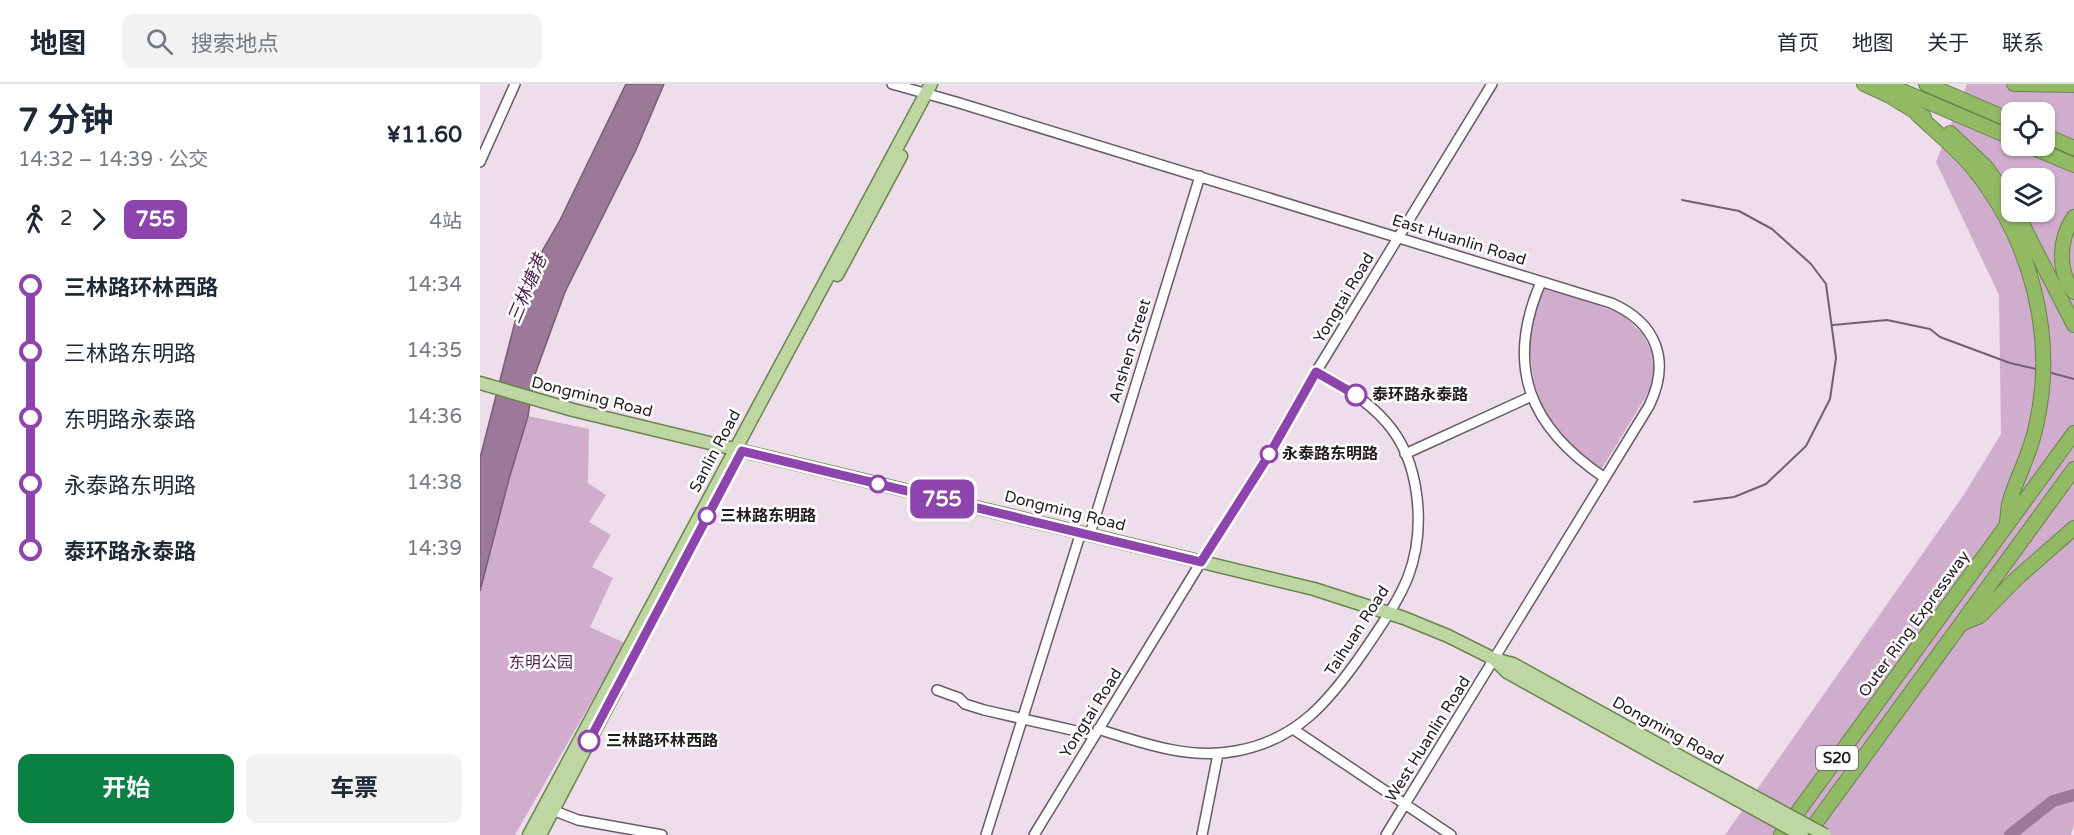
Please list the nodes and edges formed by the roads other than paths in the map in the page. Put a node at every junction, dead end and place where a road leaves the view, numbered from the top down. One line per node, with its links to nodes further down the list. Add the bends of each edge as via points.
1 (515, 84): 16 (street)
2 (892, 84): 9 (street, East Huanlin Road)
3 (1492, 84): 22 (street, Yongtai Road)
4 (1864, 84): 10 (highway)
5 (1886, 84): 12 (highway)
6 (1926, 84): 11 (highway)
7 (2014, 84): 8 (highway)
8 (2070, 85)
9 (933, 89): 18 (street, East Huanlin Road); 30 (main road, Sanlin Road)
10 (1917, 114): 19 (highway, via 1937,122 1956,137); 34 (highway, via 1963,157 1987,187 2015,236 2033,283 2043,332 2043,385 2036,426 2010,501)
11 (2001, 116)
12 (2001, 133)
13 (2055, 140): 14 (highway)
14 (2074, 148)
15 (2053, 156): 17 (highway)
16 (480, 162)
17 (2074, 165)
18 (1200, 176): 22 (street, East Huanlin Road); 36 (street, Anshen Street)
19 (2001, 188)
20 (2074, 217): 24 (highway, via 2063,237 2062,254 2064,272)
21 (2021, 222): 25 (highway)
22 (1399, 237): 23 (street, East Huanlin Road); 26 (street, Yongtai Road)
23 (1541, 282): 28 (street, via 1525,334 1525,364); 33 (street, East Huanlin Road, via 1623,308 1643,324 1657,347 1660,377 1656,391)
24 (2074, 292)
25 (2074, 325)
26 (1316, 372): 31 (street, Taihuan Road, via 1378,414); 37 (street, Yongtai Road)
27 (486, 385): 30 (main road, Dongming Road, via 532,400)
28 (1532, 396): 31 (street); 33 (street, via 1565,447)
29 (2074, 433): 34 (highway, Outer Ring Expressway / S20)
30 (738, 450): 36 (main road, Dongming Road); 48 (main road, Sanlin Road, via 662,601)
31 (1405, 454): 38 (street, Taihuan Road, via 1418,502 1418,541 1408,577)
32 (2074, 469): 39 (highway, S20)
33 (1605, 478): 40 (street, East Huanlin Road)
34 (2007, 525): 57 (highway, Outer Ring Expressway / S20)
35 (2074, 528): 39 (highway, via 1980,616)
36 (1085, 533): 37 (main road, Dongming Road); 42 (street, Anshen Street)
37 (1201, 562): 38 (main road, Dongming Road, via 1314,589); 44 (street, Yongtai Road)
38 (1389, 613): 40 (main road, Dongming Road, via 1424,625); 43 (street, Taihuan Road, via 1339,687)
39 (1961, 624): 59 (highway, S20)
40 (1494, 659): 46 (main road, Dongming Road, via 1513,664); 47 (street, West Huanlin Road)
41 (937, 690): 42 (street, Taihuan Road, via 965,704)
42 (1022, 719): 44 (street, Taihuan Road); 52 (street, Anshen Street)
43 (1293, 729): 45 (street, Taihuan Road, via 1254,747); 47 (street)
44 (1096, 732): 45 (street, Taihuan Road, via 1160,747); 53 (street, Yongtai Road)
45 (1218, 754): 54 (street)
46 (1677, 760): 58 (main road, Dongming Road, bridge); 60 (main road, Dongming Road, bridge)
47 (1405, 804): 55 (street, West Huanlin Road); 56 (street)
48 (549, 809): 49 (main road, Sanlin Road); 50 (main road, Sanlin Road); 51 (street, via 578,820)
49 (529, 835)
50 (540, 835)
51 (663, 835)
52 (986, 835)
53 (1034, 835)
54 (1202, 835)
55 (1386, 835)
56 (1451, 835)
57 (1781, 835)
58 (1802, 835)
59 (1807, 835)
60 (1825, 835)

